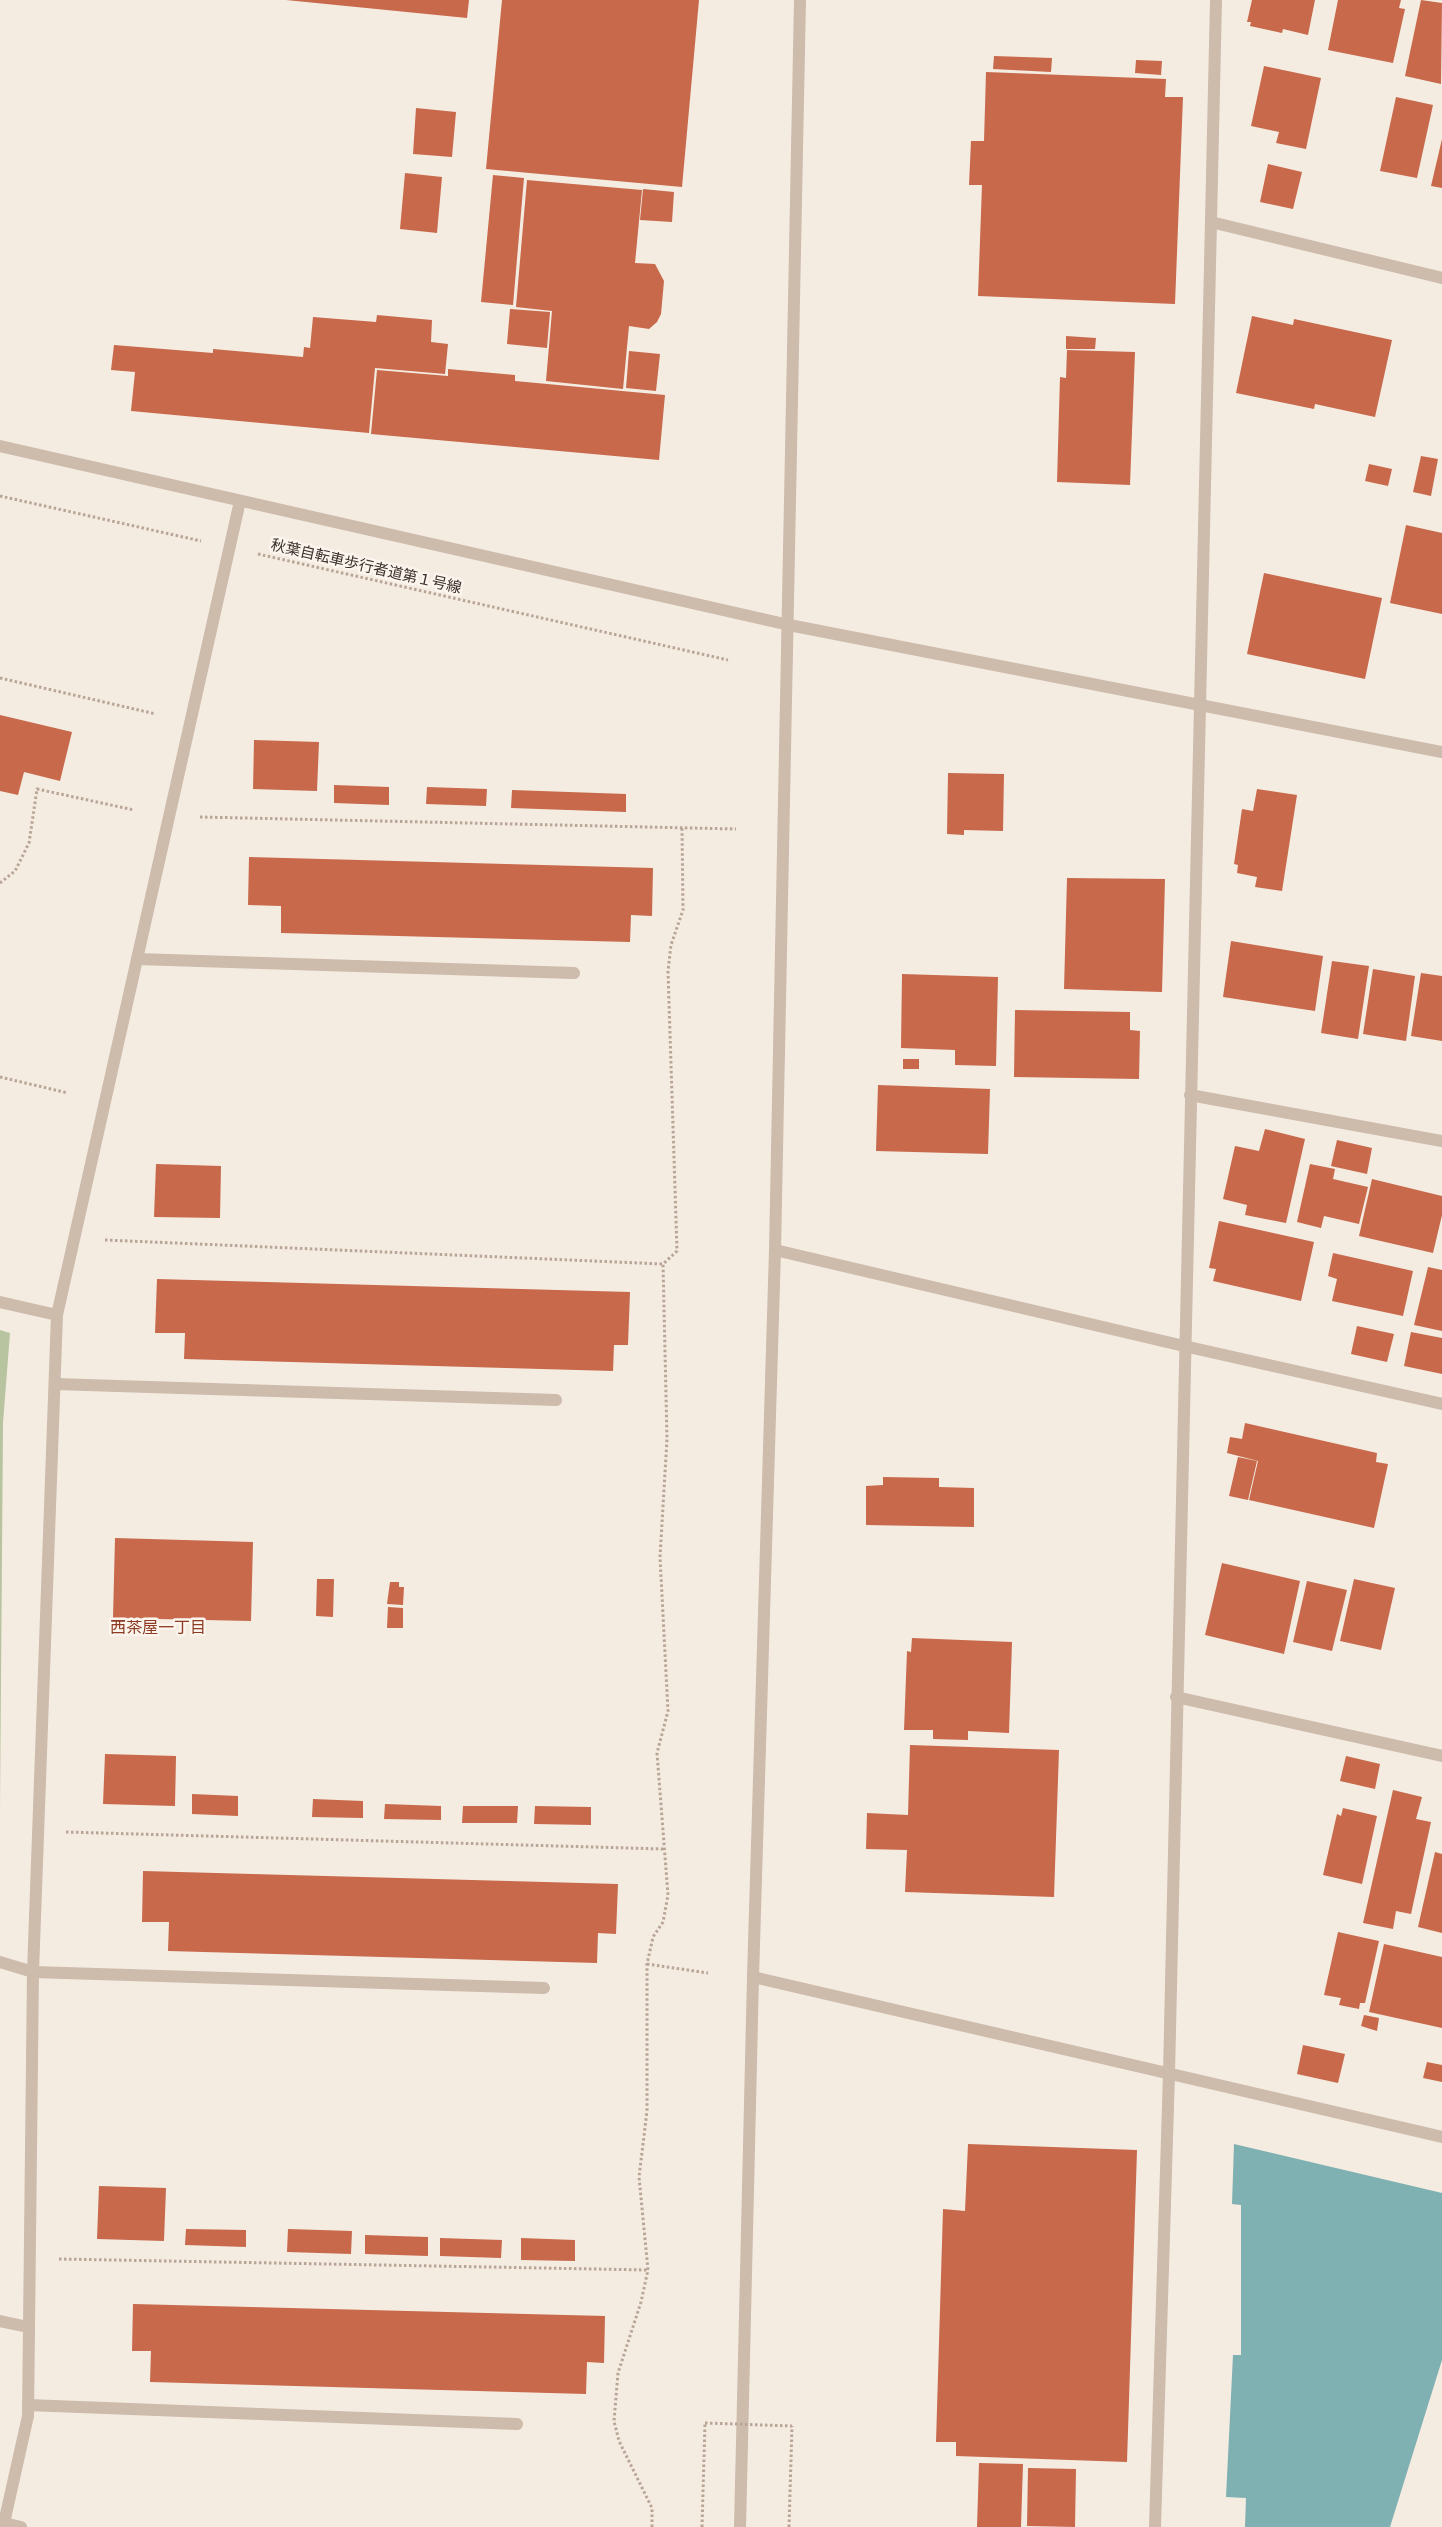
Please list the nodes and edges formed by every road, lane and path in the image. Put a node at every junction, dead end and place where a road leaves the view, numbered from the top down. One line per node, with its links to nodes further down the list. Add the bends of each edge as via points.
1 (800, 0): 9 (street)
2 (1216, 0): 3 (street)
3 (1211, 222): 4 (street); 12 (street)
4 (1442, 278)
5 (0, 446): 7 (street)
6 (0, 496): 8 (path, 秋葉自転車歩行者道第１号線)
7 (240, 501): 8 (street); 9 (street)
8 (229, 547): 10 (path, 秋葉自転車歩行者道第１号線); 20 (street)
9 (788, 625): 12 (street); 27 (street)
10 (728, 660)
11 (0, 678): 13 (path)
12 (1199, 705): 14 (street); 24 (street)
13 (156, 714)
14 (1442, 752)
15 (134, 810): 19 (path, via 37,789 29,843 15,871)
16 (200, 817): 17 (path)
17 (682, 828): 18 (path); 28 (path, via 683,910 671,945 668,971 677,1251)
18 (736, 829)
19 (0, 883)
20 (137, 959): 21 (street); 30 (street)
21 (574, 973)
22 (0, 1077): 23 (path)
23 (68, 1093)
24 (1190, 1094): 25 (street); 31 (street)
25 (1442, 1141)
26 (100, 1240): 28 (path)
27 (775, 1250): 31 (street); 43 (street)
28 (664, 1264): 38 (path, via 667,1439 660,1557 668,1711 657,1753)
29 (0, 1302): 30 (street)
30 (57, 1316): 32 (street)
31 (1184, 1346): 34 (street); 35 (street)
32 (54, 1384): 33 (street); 41 (street)
33 (556, 1400)
34 (1442, 1404)
35 (1176, 1697): 36 (street); 45 (street)
36 (1442, 1756)
37 (62, 1832): 38 (path)
38 (663, 1849): 40 (path, via 668,1895 663,1922 653,1937)
39 (0, 1962): 41 (street)
40 (646, 1964): 42 (path); 48 (path, via 647,2111 639,2177)
41 (33, 1972): 44 (street); 47 (street)
42 (708, 1973)
43 (753, 1977): 45 (street); 57 (street)
44 (544, 1988)
45 (1169, 2074): 46 (street); 59 (street)
46 (1442, 2138)
47 (30, 2258): 48 (path); 50 (street)
48 (648, 2270): 55 (path, via 618,2373 614,2421 652,2508)
49 (0, 2321): 50 (street)
50 (28, 2327): 51 (street)
51 (28, 2405): 52 (street); 53 (street)
52 (518, 2424)
53 (2, 2523): 54 (street)
54 (20, 2527)
55 (652, 2527)
56 (702, 2527): 58 (path, bridge, via 704,2423 792,2426)
57 (740, 2527)
58 (789, 2527)
59 (1155, 2527)

